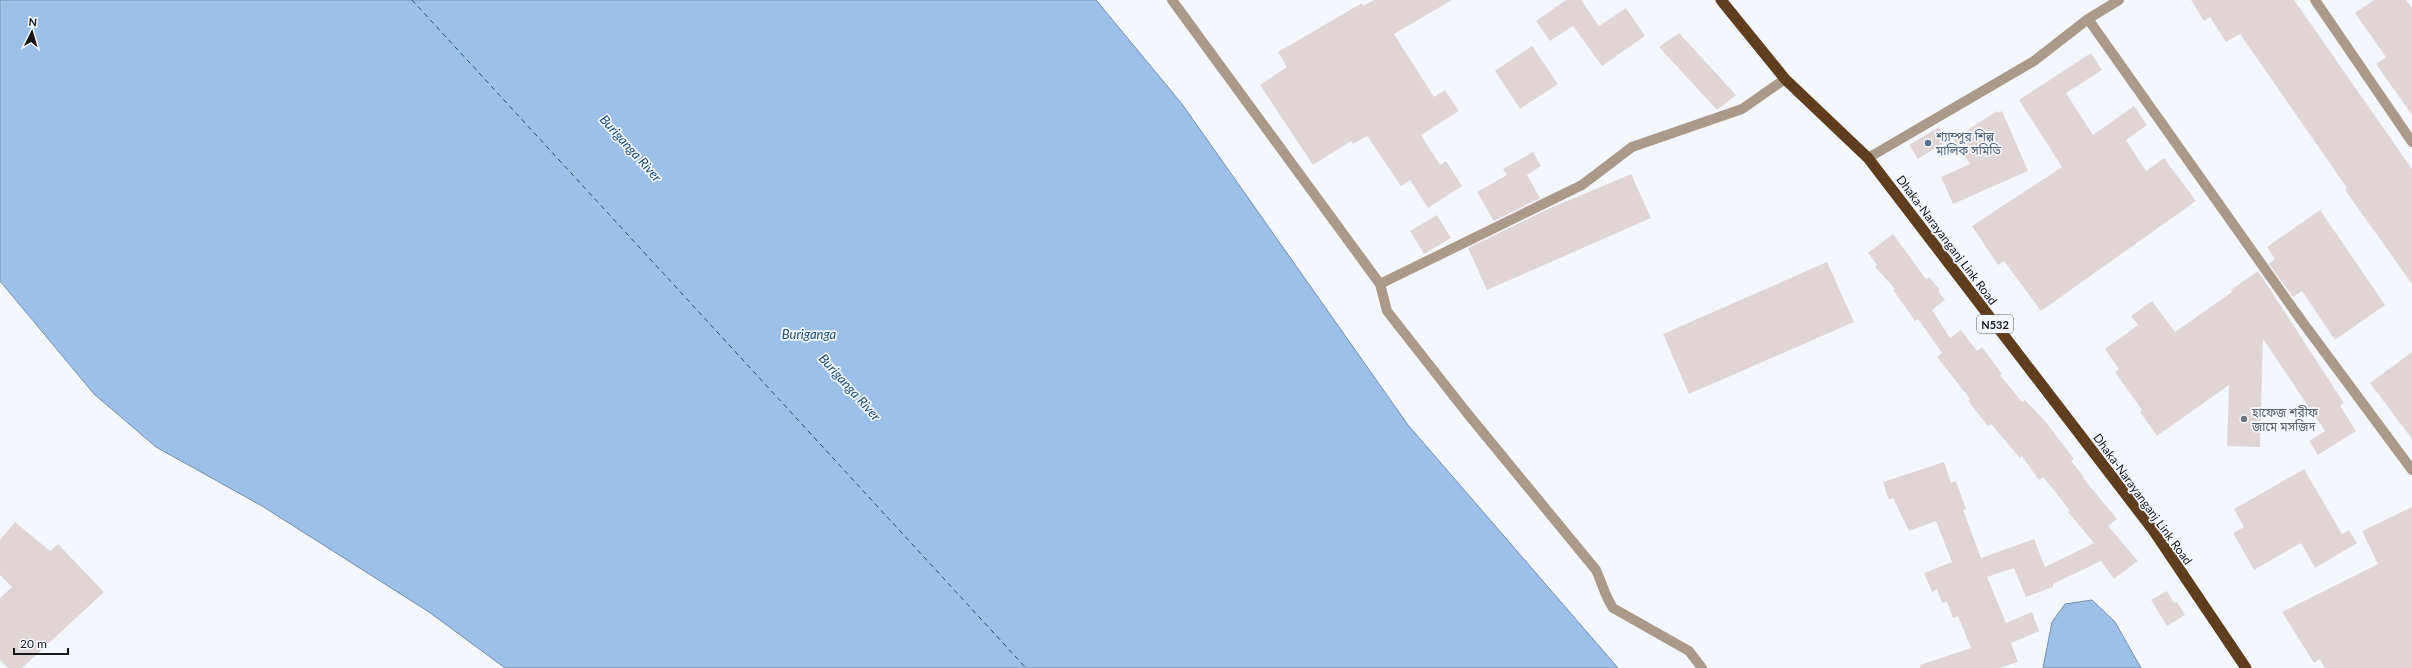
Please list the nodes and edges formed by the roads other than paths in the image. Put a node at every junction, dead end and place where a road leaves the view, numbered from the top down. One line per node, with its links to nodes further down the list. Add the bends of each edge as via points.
1 (1172, 0): 9 (street)
2 (1721, 0): 6 (highway, Dhaka-Narayanganj Link Road / N532)
3 (2119, 0): 5 (street)
4 (2315, 0): 7 (street)
5 (2088, 19): 8 (street, via 2034,62); 10 (street, via 2301,320)
6 (1785, 79): 8 (highway, Dhaka-Narayanganj Link Road / N532); 9 (street, via 1742,109 1632,147 1582,185)
7 (2412, 142)
8 (1868, 158): 12 (highway, Dhaka-Narayanganj Link Road / N532, via 2152,530)
9 (1380, 284): 11 (street, via 1386,311 1596,570 1612,608 1689,652)
10 (2412, 470)
11 (1702, 668)
12 (2246, 668)

